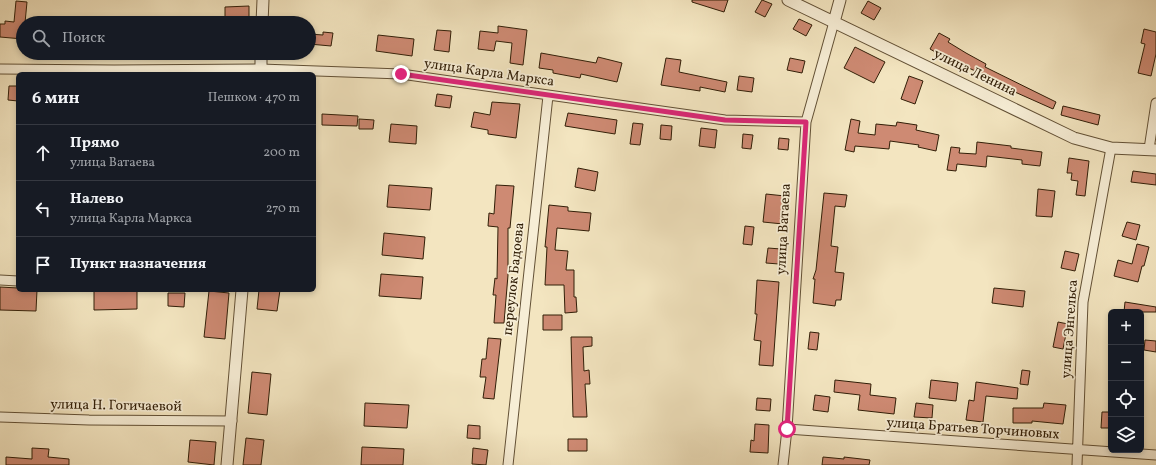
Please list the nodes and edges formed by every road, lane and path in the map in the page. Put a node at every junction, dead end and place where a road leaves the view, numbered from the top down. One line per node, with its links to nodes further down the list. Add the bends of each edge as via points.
1 (262, 0): 4 (street)
2 (788, 0): 5 (street, улица Ленина)
3 (840, 0): 5 (street, улица Ватаева)
4 (262, 16)
5 (834, 22): 13 (street, улица Ватаева); 14 (street, улица Ленина, via 1074,138)
6 (261, 60): 8 (street)
7 (0, 69): 8 (street, улица Карла Маркса)
8 (260, 71): 9 (street, улица Карла Маркса)
9 (307, 72)
10 (316, 72): 11 (street, улица Карла Маркса, via 401,74)
11 (548, 96): 13 (street, улица Карла Маркса, via 725,120); 25 (street, переулок Бадоева)
12 (1156, 104): 15 (street)
13 (806, 122): 21 (street, улица Ватаева)
14 (1111, 148): 15 (street, улица Ленина); 22 (street, улица Энгельса, via 1083,302)
15 (1152, 149)
16 (0, 280): 17 (street)
17 (16, 281)
18 (242, 292): 20 (street)
19 (0, 417): 20 (street, улица Н. Гогичаевой)
20 (232, 421): 24 (street)
21 (787, 429): 22 (street, улица Братьев Торчиновых); 26 (street, улица Ватаева)
22 (1077, 451): 23 (street, улица Братьев Торчиновых); 27 (street, улица Энгельса)
23 (1156, 455)
24 (227, 465)
25 (508, 465)
26 (783, 465)
27 (1076, 465)

